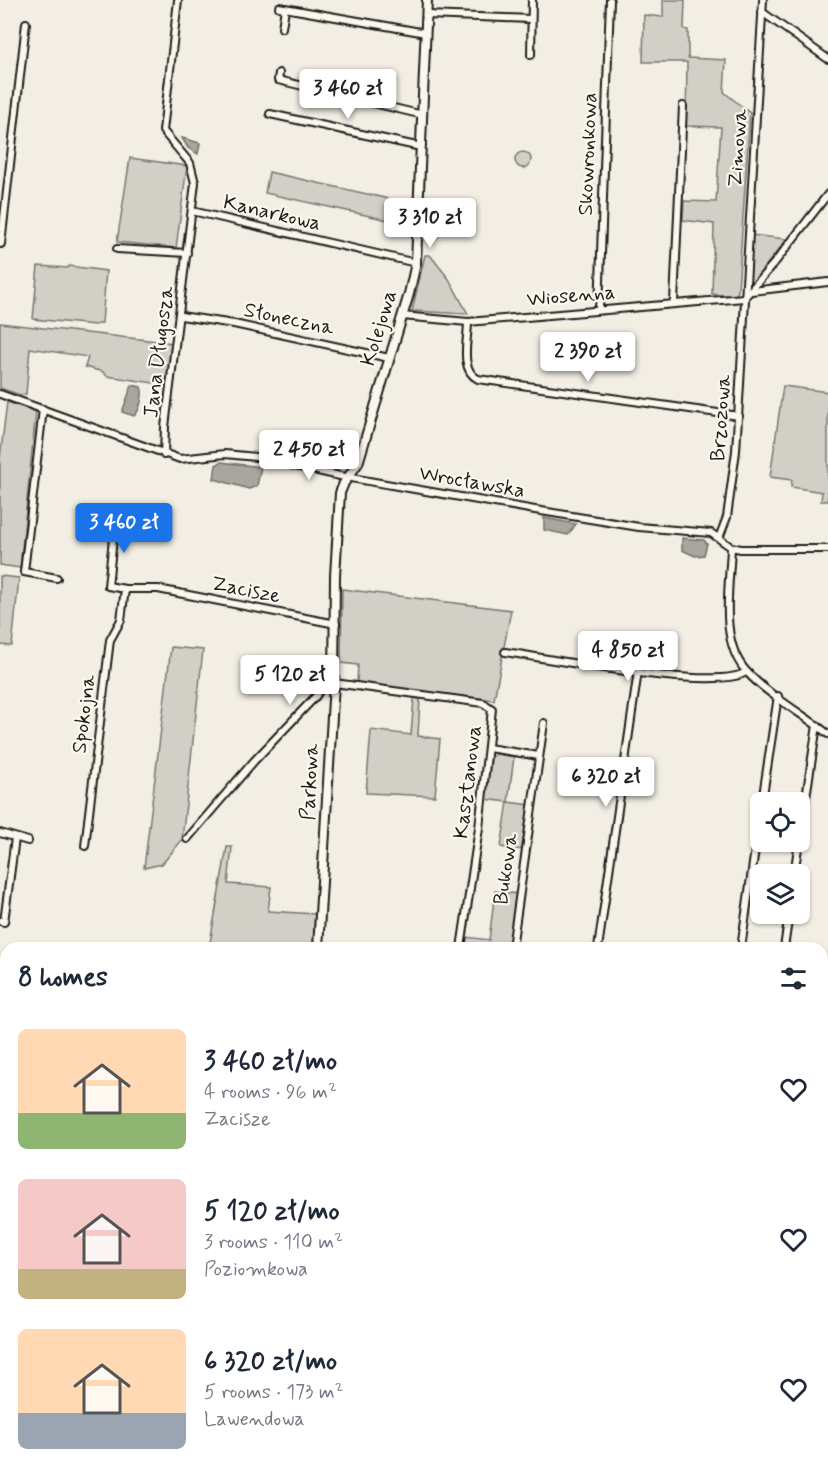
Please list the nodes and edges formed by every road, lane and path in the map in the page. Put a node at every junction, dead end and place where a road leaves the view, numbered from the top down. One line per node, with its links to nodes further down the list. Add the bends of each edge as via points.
1 (178, 0): 21 (street, Jana Długosza, via 163,122 165,134 193,170)
2 (428, 0): 7 (street, Kolejowa)
3 (532, 0): 8 (street)
4 (610, 0): 30 (street, Skowronkowa)
5 (763, 0): 6 (street, Zimowa)
6 (762, 12): 13 (street); 28 (street, Zimowa)
7 (427, 15): 8 (street); 11 (street, Kolejowa)
8 (531, 19): 12 (street)
9 (26, 23): 19 (street)
10 (282, 28): 11 (street, via 282,7)
11 (426, 33): 17 (street, Kolejowa)
12 (531, 55)
13 (828, 59)
14 (278, 77): 17 (street)
15 (683, 106): 29 (street)
16 (270, 114): 18 (street)
17 (423, 115): 18 (street, Kolejowa)
18 (421, 147): 25 (street, Kolejowa)
19 (3, 192): 22 (street)
20 (828, 194): 27 (street)
21 (192, 211): 24 (street, Jana Długosza); 25 (street, Kanarkowa)
22 (1, 244)
23 (117, 249): 24 (street)
24 (187, 253): 31 (street, Jana Długosza)
25 (416, 263): 32 (street, Kolejowa)
26 (828, 282): 27 (street)
27 (752, 291): 28 (street)
28 (744, 298): 29 (street, Wiosenna); 37 (street, Brzozowa)
29 (674, 302): 30 (street, Wiosenna)
30 (599, 310): 33 (street, Wiosenna)
31 (181, 316): 34 (street, Słoneczna); 38 (street, Jana Długosza)
32 (402, 316): 33 (street, Wiosenna); 34 (street, Kolejowa)
33 (468, 322): 37 (street, via 466,365 471,376 478,379)
34 (389, 358): 39 (street, Kolejowa, via 357,463)
35 (0, 394): 36 (street, Wrocławska)
36 (43, 408): 38 (street, Wrocławska); 44 (street, via 24,572)
37 (739, 416): 41 (street, Brzozowa, via 730,501 726,525)
38 (164, 455): 39 (street, Wrocławska, via 180,459 240,455)
39 (348, 477): 41 (street, Wrocławska, via 639,527 711,533); 46 (street, Parkowa, via 340,493 334,576)
40 (115, 520): 45 (street, via 108,586)
41 (719, 538): 42 (street, Wrocławska)
42 (731, 547): 43 (street); 49 (street, via 730,635)
43 (828, 549)
44 (57, 578)
45 (125, 589): 46 (street, Zacisze, via 158,589); 64 (street, Spokojna, via 121,620 110,640)
46 (336, 624): 50 (street, Parkowa)
47 (505, 651): 48 (street)
48 (638, 671): 49 (street, via 718,678); 71 (street)
49 (746, 672): 52 (street)
50 (334, 674): 51 (street, Parkowa); 62 (street)
51 (334, 683): 56 (street, Kasztanowa, via 488,704 493,713); 68 (street, Parkowa)
52 (778, 696): 54 (street); 58 (street)
53 (544, 723): 57 (street, Bukowa)
54 (817, 725): 55 (street); 59 (street)
55 (828, 734)
56 (488, 748): 57 (street); 69 (street, Kasztanowa)
57 (539, 756): 70 (street, Bukowa)
58 (764, 792)
59 (806, 792)
60 (0, 833): 61 (street)
61 (15, 838): 63 (street); 66 (street, via 4,922)
62 (187, 839)
63 (28, 841)
64 (85, 846)
65 (755, 852): 72 (street)
66 (0, 921)
67 (788, 924): 73 (street)
68 (318, 942)
69 (462, 942)
70 (513, 942)
71 (599, 942)
72 (742, 942)
73 (785, 942)

